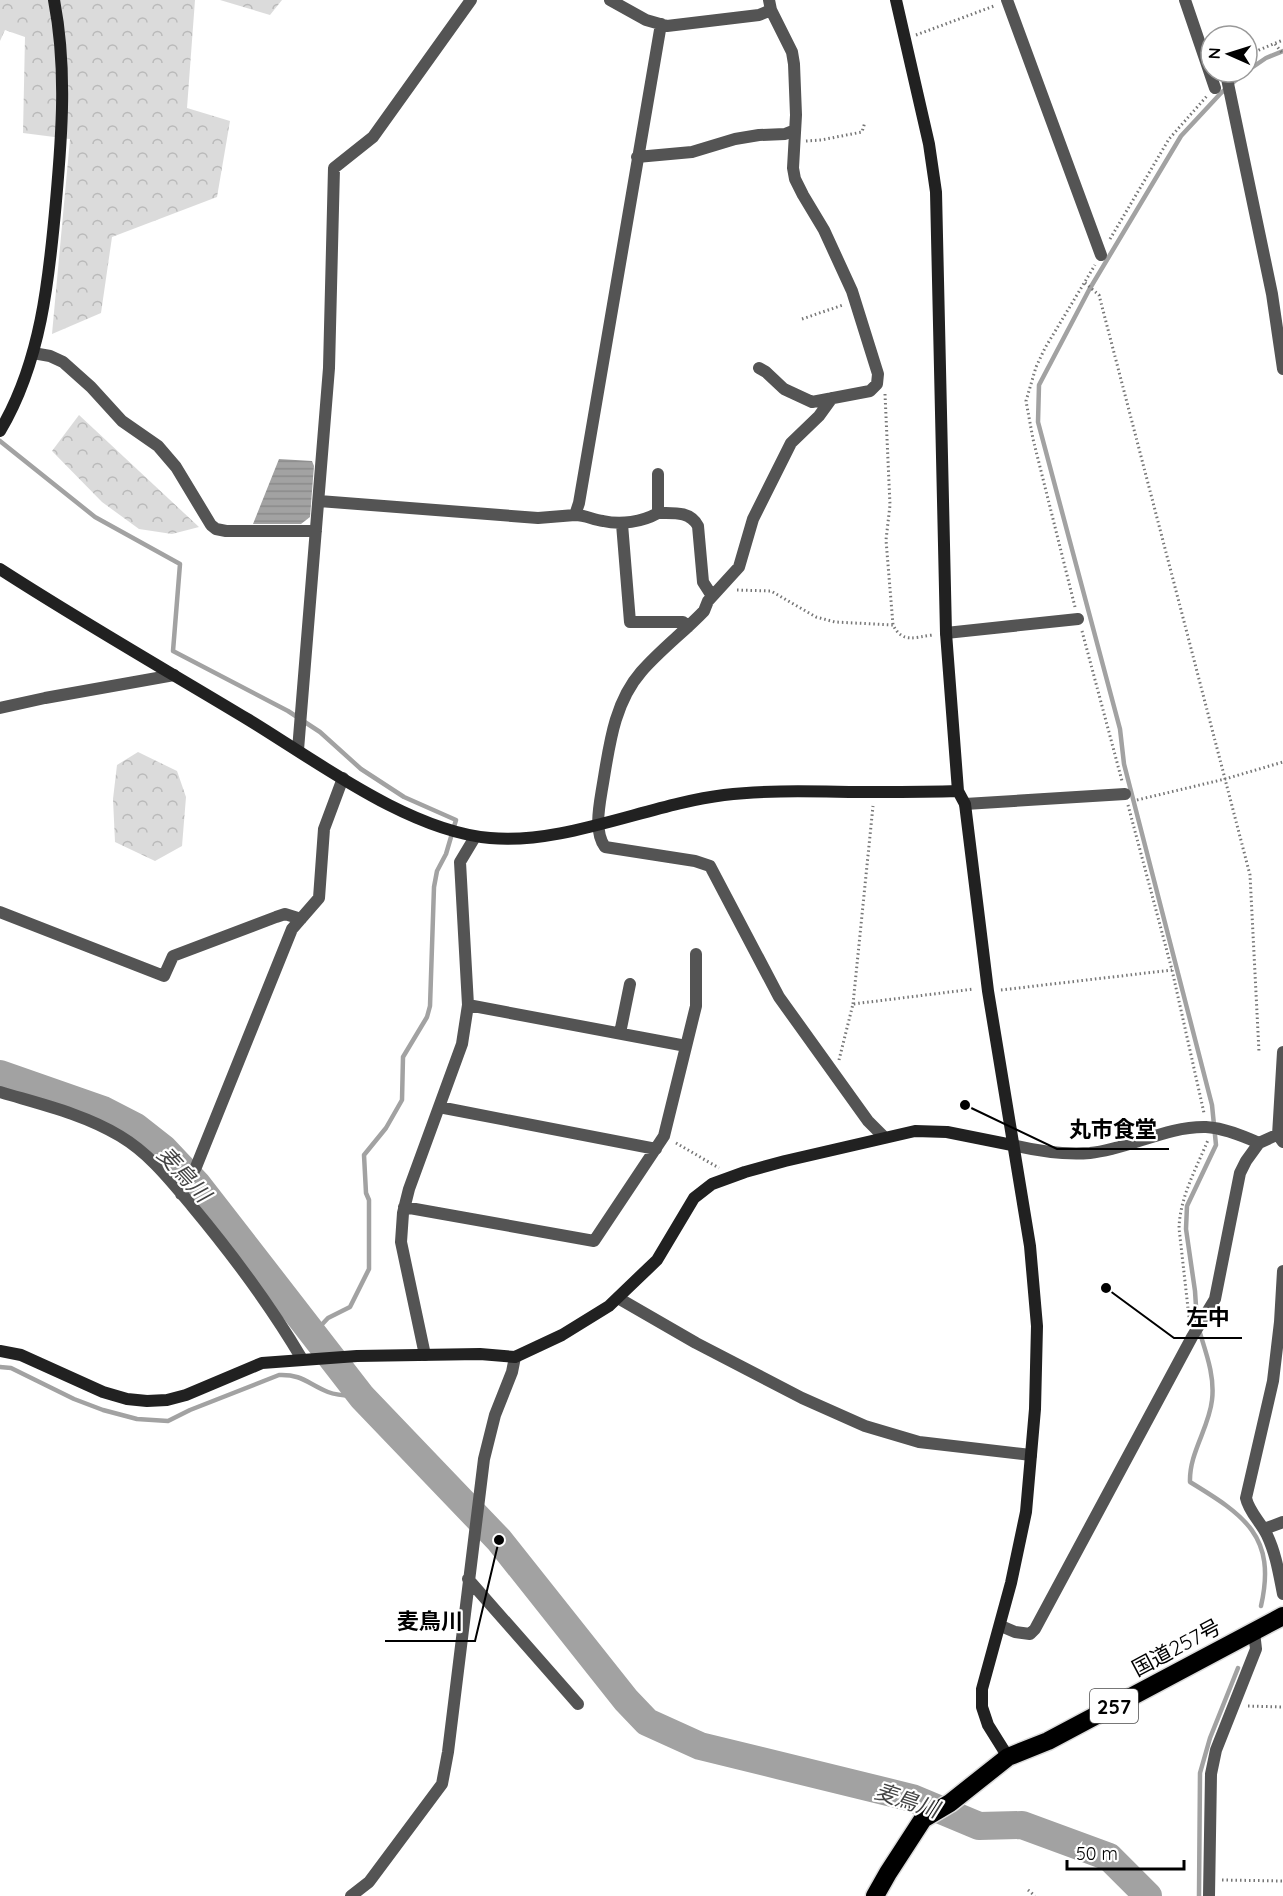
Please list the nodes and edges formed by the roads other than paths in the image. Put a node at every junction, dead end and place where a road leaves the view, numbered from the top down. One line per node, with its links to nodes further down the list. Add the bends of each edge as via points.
1 (54, 0): 14 (street, via 62,70 62,141 46,294)
2 (471, 0): 20 (street, via 373,137 334,168 329,368)
3 (610, 0): 8 (street)
4 (896, 0): 29 (street, via 936,192)
5 (1007, 0): 13 (street)
6 (1185, 0): 10 (street)
7 (770, 5): 8 (street, via 759,15); 11 (street, via 792,52)
8 (661, 24): 12 (street)
9 (1228, 84): 16 (street, via 1272,294)
10 (1215, 88)
11 (795, 135): 12 (street, via 759,135 692,152); 17 (street, via 795,179 825,230 855,300 877,378 870,391)
12 (637, 157): 22 (street)
13 (1101, 255)
14 (33, 353): 18 (street); 24 (street, via 63,362 122,421 158,446 216,529)
15 (759, 368): 17 (street, via 784,389 812,402)
16 (1283, 369)
17 (832, 398): 26 (street, via 791,443 753,519 739,567)
18 (0, 431)
19 (658, 474): 21 (street)
20 (319, 501): 22 (street, via 537,518); 24 (street)
21 (658, 513): 23 (street); 26 (street, via 694,519 703,582)
22 (575, 515): 23 (street)
23 (622, 524): 28 (street, via 630,622 683,622)
24 (316, 531): 32 (street)
25 (0, 569): 30 (street)
26 (712, 596): 28 (street)
27 (1078, 619): 29 (street)
28 (688, 627): 37 (street, via 640,673 618,710)
29 (946, 633): 34 (street)
30 (174, 675): 31 (street); 32 (street)
31 (0, 708)
32 (298, 750): 33 (street)
33 (343, 778): 38 (street, via 404,812); 40 (street, via 324,829 319,898)
34 (958, 791): 36 (street); 37 (street, via 813,790 725,795)
35 (1125, 794): 36 (street)
36 (965, 804): 52 (street)
37 (598, 824): 38 (street, via 552,834); 49 (street, via 601,842 606,847 710,866 779,997 868,1121)
38 (475, 837): 43 (street, via 460,862)
39 (0, 912): 40 (street, via 164,976 173,956 285,914)
40 (301, 919): 54 (street, via 292,929 196,1167)
41 (696, 954): 45 (street, via 696,1006)
42 (630, 984): 44 (street)
43 (468, 1005): 44 (street); 48 (street, via 462,1044)
44 (620, 1033): 45 (street)
45 (686, 1046): 53 (street, via 664,1136)
46 (1283, 1052): 50 (street)
47 (0, 1092): 54 (street, via 59,1110 120,1136 156,1163)
48 (439, 1107): 53 (street); 55 (street)
49 (884, 1137): 52 (street, via 915,1131 947,1132); 57 (street, via 712,1184 694,1198 657,1260)
50 (1281, 1137): 51 (street)
51 (1259, 1143): 52 (street, via 1226,1131 1183,1128 1089,1153 1043,1152); 69 (street, via 1240,1173 1215,1299 1035,1629 1030,1634)
52 (1012, 1145): 63 (street, via 1030,1246 1037,1326)
53 (656, 1149): 55 (street, via 594,1241)
54 (181, 1194): 62 (street, via 279,1320)
55 (404, 1207): 60 (street, via 401,1242)
56 (1283, 1271): 58 (street)
57 (618, 1298): 61 (street, via 562,1335); 63 (street, via 802,1398 865,1426 919,1442)
58 (1281, 1333): 65 (street, via 1246,1498 1249,1510)
59 (0, 1351): 62 (street, via 21,1355 104,1392 147,1401 186,1395 262,1363)
60 (425, 1355): 61 (street); 62 (street)
61 (515, 1357): 66 (street, via 484,1459)
62 (302, 1359)
63 (1031, 1455): 69 (street, via 1026,1512)
64 (1283, 1522): 65 (street)
65 (1264, 1529): 67 (street, via 1276,1558)
66 (468, 1579): 71 (street); 73 (street, via 442,1784 369,1882)
67 (1283, 1594)
68 (1283, 1617): 70 (highway, 国道257号 / 257)
69 (1000, 1626): 72 (street, via 982,1689 982,1707)
70 (1254, 1632): 72 (highway, 国道257号 / 257, via 1048,1741); 75 (street, via 1256,1649 1216,1750 1211,1774)
71 (578, 1704)
72 (1008, 1757): 74 (highway, 国道257号 / 257, via 923,1819)
73 (351, 1896)
74 (875, 1896)
75 (1209, 1896)

